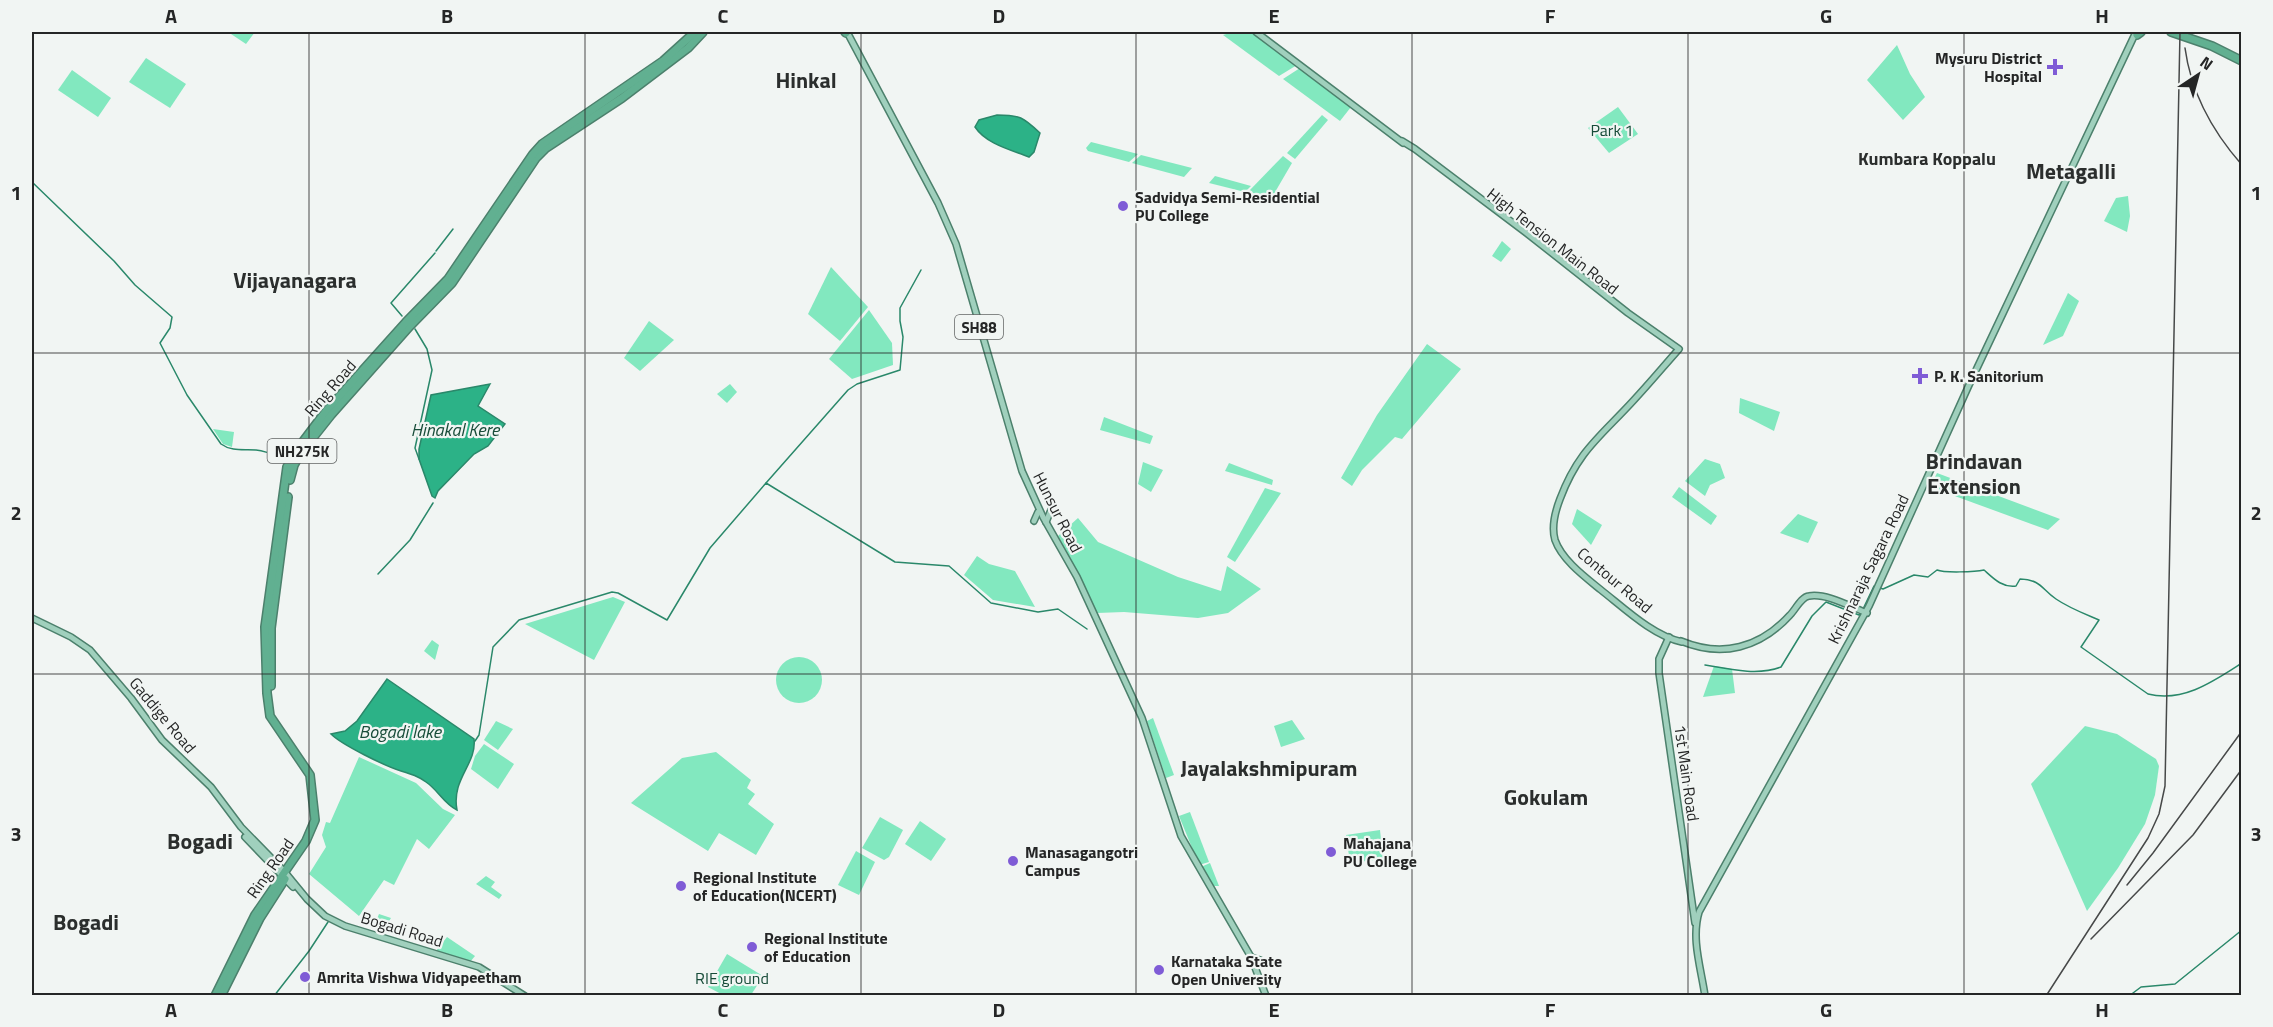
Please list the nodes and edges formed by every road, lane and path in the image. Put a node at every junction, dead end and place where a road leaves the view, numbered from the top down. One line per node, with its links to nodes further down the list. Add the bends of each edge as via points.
1 (695, 32): 17 (highway, Ring Road / NH275K, via 663,61 542,144 448,279 326,411 287,467 265,627 267,693 270,716 310,775 315,811 313,828)
2 (703, 32): 17 (highway, Ring Road / NH275K, via 622,98 536,158 452,283 335,409 294,465 271,628 271,690 274,714 315,774 319,814 316,828)
3 (846, 32): 12 (main road, Hunsur Road, via 949,235 1019,471)
4 (1256, 32): 10 (main road)
5 (2171, 32): 7 (highway)
6 (2137, 33): 14 (main road, Krishnaraja Sagara Road)
7 (2192, 39): 8 (highway, via 2213,42); 9 (highway)
8 (2241, 56)
9 (2241, 61)
10 (1402, 141): 11 (main road, High Tension Main Road); 11 (main road)
11 (1678, 351): 16 (main road, Contour Road, via 1584,452 1567,480 1554,518 1554,537 1588,580)
12 (1040, 511): 13 (main road, Hunsur Road); 13 (main road, via 1035,523); 13 (main road, via 1050,509)
13 (1046, 523): 25 (main road, Hunsur Road, via 1077,577 1142,718 1181,836 1254,962)
14 (1865, 612): 16 (main road, Contour Road, via 1810,595 1775,629 1746,646 1713,648); 19 (main road, Krishnaraja Sagara Road, via 1703,903); 20 (main road, Krishnaraja Sagara Road, via 1701,913)
15 (32, 620): 17 (main road, Gaddige Road, via 76,644 94,659 160,742 208,789 244,836)
16 (1670, 637): 19 (main road, 1st Main Road, via 1659,659 1659,673)
17 (284, 875): 18 (highway, Ring Road / NH275K); 23 (main road, Bogadi Road, via 334,923 478,969); 24 (main road, Bogadi Road, via 334,922 479,967)
18 (262, 910): 21 (highway, Ring Road / NH275K); 22 (highway, Ring Road / NH275K)
19 (1696, 927): 20 (main road, Krishnaraja Sagara Road)
20 (1698, 946): 26 (main road, Krishnaraja Sagara Road)
21 (215, 996)
22 (222, 996)
23 (519, 996)
24 (525, 996)
25 (1264, 996)
26 (1705, 996)

